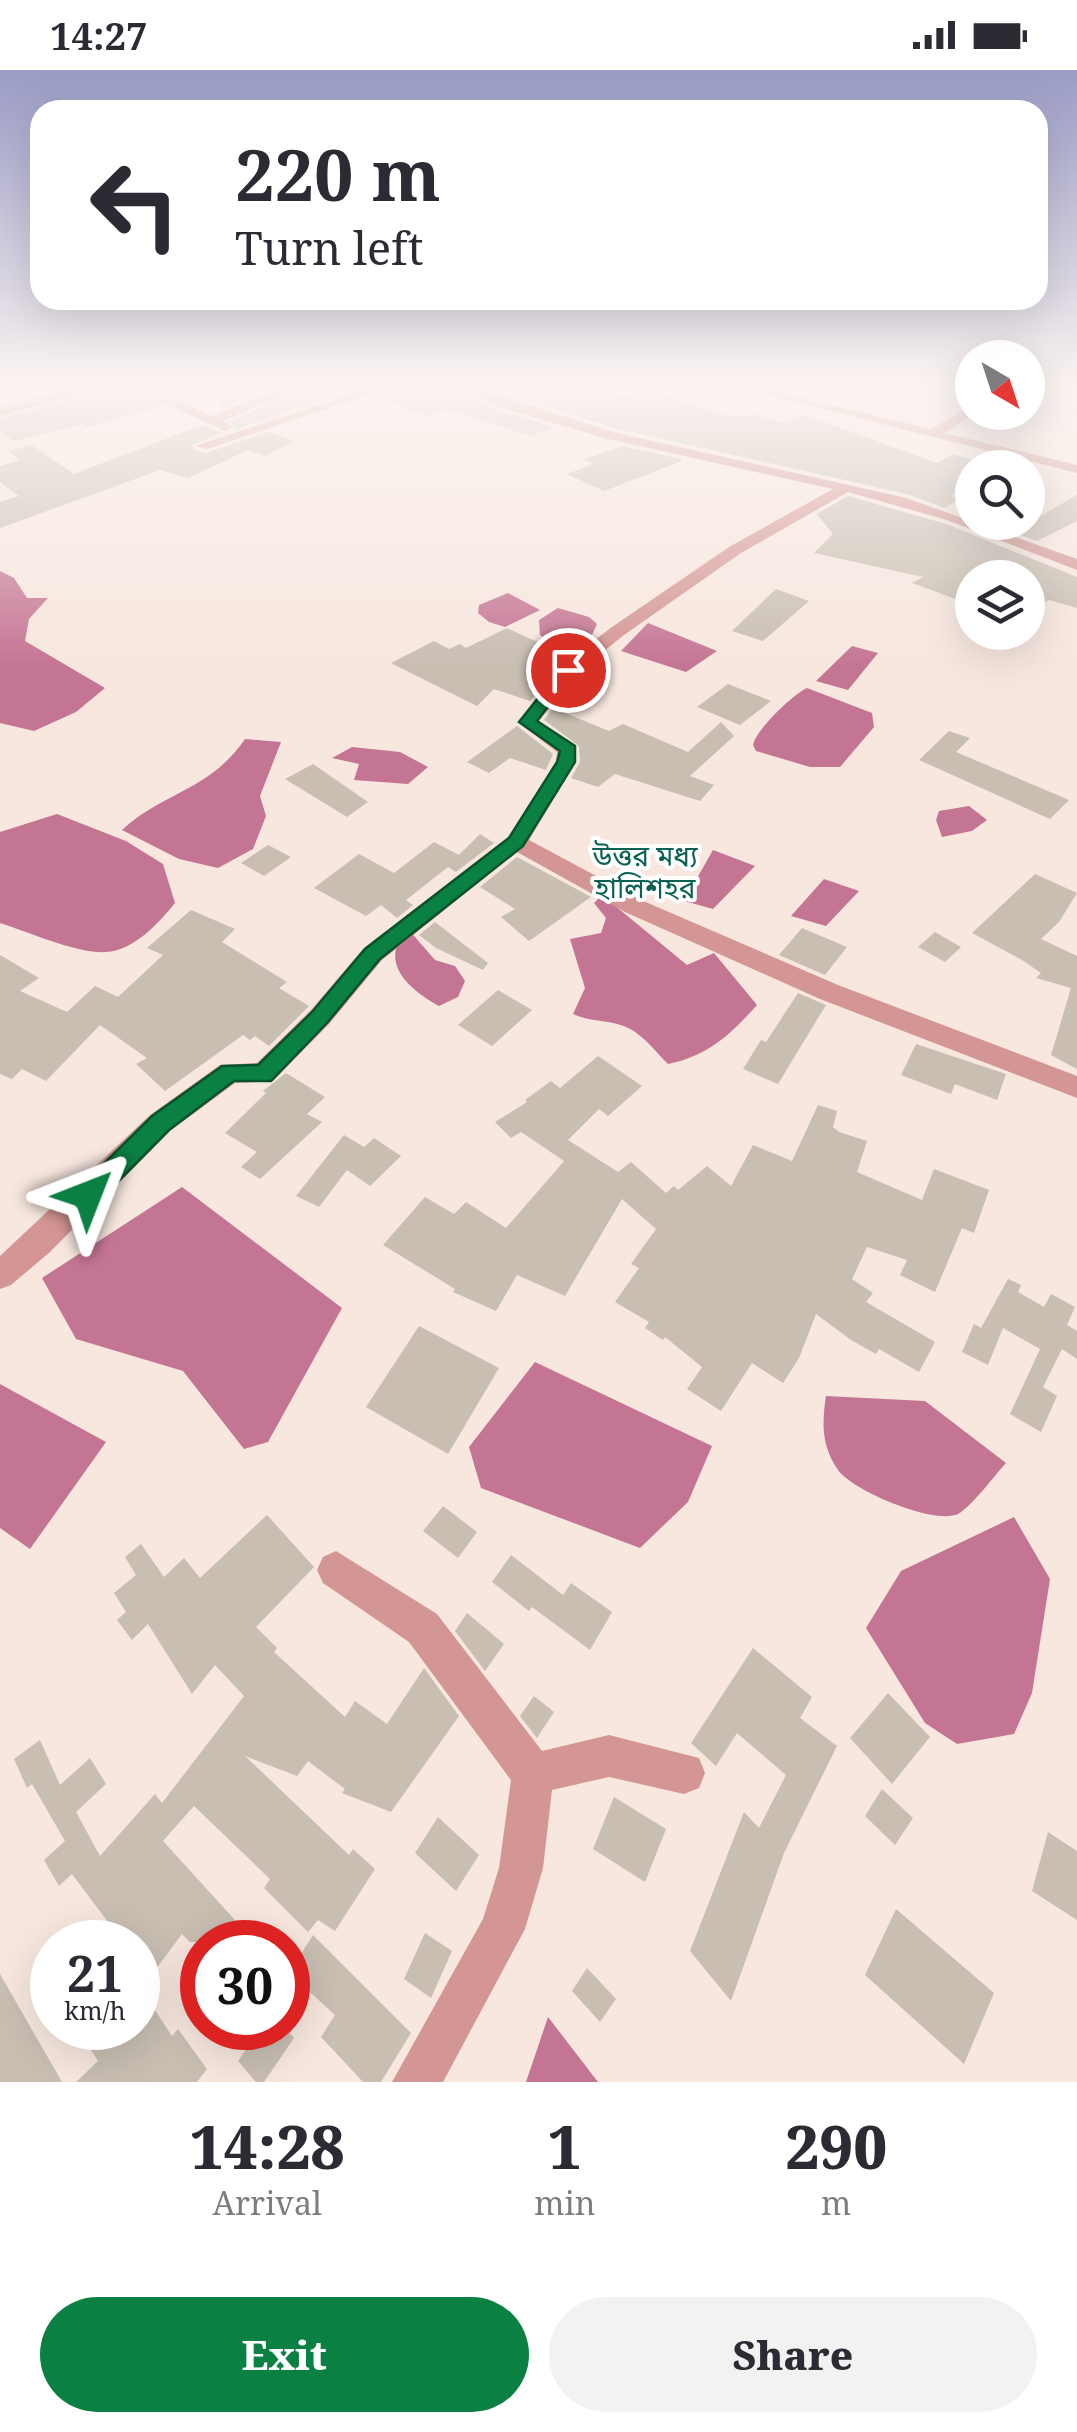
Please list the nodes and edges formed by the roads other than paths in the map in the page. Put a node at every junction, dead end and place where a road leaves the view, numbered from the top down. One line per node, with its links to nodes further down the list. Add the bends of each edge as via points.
1 (800, 478): 2 (street)
2 (845, 488): 3 (street, via 1007,535); 4 (street, via 735,550 568,670 528,722 568,750 566,762)
3 (1077, 565)
4 (516, 842): 5 (street, via 633,906 829,992); 6 (street, via 373,954 263,1074 230,1072 160,1123)
5 (1077, 1087)
6 (0, 1274)
7 (336, 1570): 9 (street, via 423,1628)
8 (684, 1773): 9 (street, via 609,1756)
9 (533, 1774): 10 (street, via 521,1868 502,1929)
10 (416, 2082)

